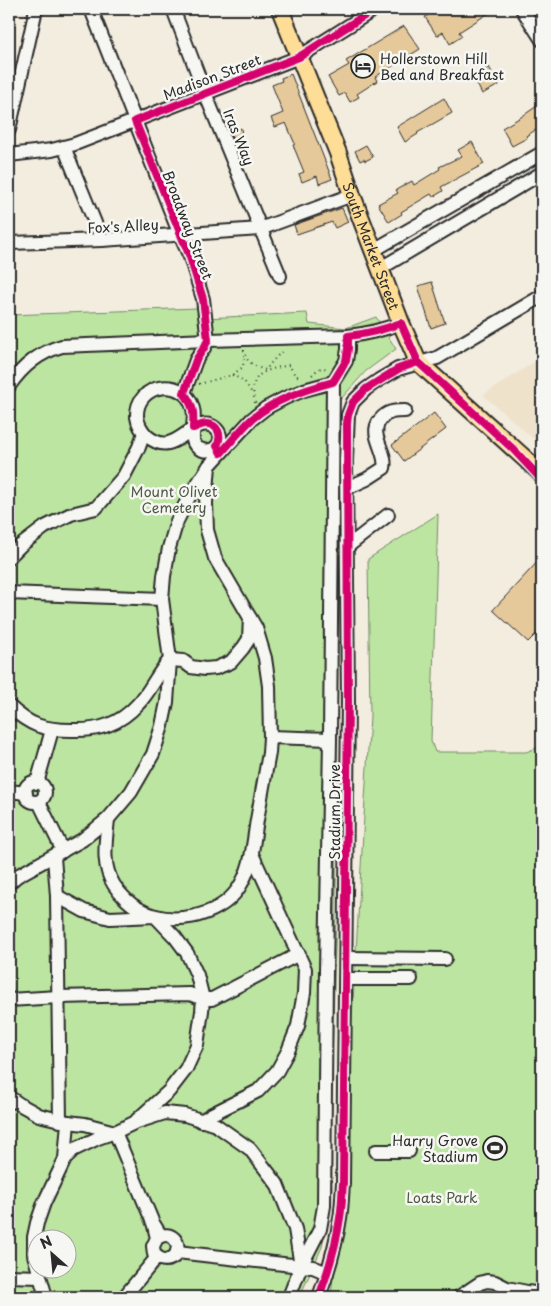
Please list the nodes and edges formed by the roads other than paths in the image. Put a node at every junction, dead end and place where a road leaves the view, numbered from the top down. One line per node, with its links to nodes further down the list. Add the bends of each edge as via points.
1 (36, 9): 11 (street)
2 (91, 9): 10 (street, Broadway Street)
3 (173, 9): 9 (street, Iras Way)
4 (280, 9): 8 (main road, South Market Street)
5 (375, 9): 8 (street, Madison Street)
6 (522, 9): 7 (street)
7 (542, 40)
8 (299, 57): 9 (street, Madison Street); 16 (main road, South Market Street)
9 (205, 93): 10 (street, Madison Street); 17 (street, Iras Way)
10 (135, 121): 12 (street, Madison Street); 18 (street, Broadway Street)
11 (9, 130)
12 (64, 147): 14 (street, Madison Street); 19 (street)
13 (542, 153): 21 (street)
14 (9, 155)
15 (542, 173): 22 (street)
16 (352, 195): 17 (street, Fox's Alley); 21 (main road, South Market Street)
17 (260, 230): 18 (street, Fox's Alley); 23 (street, Iras Way)
18 (180, 235): 19 (street, Fox's Alley); 27 (street, Broadway Street, via 203,299)
19 (102, 240): 20 (street, Fox's Alley)
20 (9, 243)
21 (374, 250): 22 (main road, South Market Street)
22 (381, 268): 25 (main road, South Market Street)
23 (280, 276)
24 (542, 296): 28 (street, Stadium Drive, via 437,358)
25 (401, 323): 26 (street); 28 (main road, South Market Street)
26 (348, 336): 27 (street); 29 (street, via 346,361)
27 (208, 340): 30 (street, via 49,349); 31 (street, via 196,360)
28 (418, 362): 35 (main road, South Market Street); 40 (street, Stadium Drive, via 379,380 354,402 347,424)
29 (335, 378): 36 (street, via 285,398 257,415); 51 (street)
30 (9, 386)
31 (185, 390): 33 (street, via 193,409); 34 (street, via 158,388 142,398 137,416)
32 (405, 411): 40 (street, via 386,414 377,425 384,468)
33 (193, 428): 34 (street, via 169,443 160,443); 36 (street, via 196,446 206,451); 36 (street, via 213,425 220,434)
34 (144, 433): 43 (street, via 124,476 96,508 71,514 45,527)
35 (513, 449): 38 (main road, South Market Street); 39 (main road, South Market Street)
36 (219, 450): 37 (street)
37 (210, 466): 45 (street, via 176,521); 46 (street, via 207,530 215,558)
38 (542, 474)
39 (542, 480)
40 (347, 488): 42 (street, Stadium Drive)
41 (388, 515): 42 (street)
42 (346, 548): 63 (street, Stadium Drive)
43 (9, 557)
44 (9, 593): 45 (street)
45 (162, 600): 47 (street)
46 (250, 616): 47 (street, via 249,639 231,662 204,669); 50 (street, via 265,658 270,686)
47 (170, 660): 49 (street, via 148,693 124,717 87,731); 56 (street, via 168,702 153,754 131,792)
48 (9, 706): 49 (street, via 30,722)
49 (52, 730): 52 (street)
50 (270, 736): 51 (street); 58 (street)
51 (330, 739): 66 (street)
52 (37, 783): 54 (street, via 28,786); 55 (street, via 45,789)
53 (9, 792): 54 (street)
54 (26, 793): 55 (street, via 29,800)
55 (39, 802): 57 (street)
56 (108, 819): 57 (street); 61 (street, via 105,855 114,885 140,910)
57 (58, 854): 59 (street); 60 (street)
58 (252, 854): 61 (street, via 246,875 230,900 195,917); 62 (street)
59 (9, 883)
60 (57, 896): 61 (street, via 84,911 110,918); 69 (street)
61 (155, 916): 70 (street, via 187,953)
62 (299, 954): 65 (street); 70 (street, via 212,999)
63 (346, 958): 64 (street); 67 (street, Stadium Drive)
64 (445, 958)
65 (305, 970): 66 (street); 75 (street, via 298,1026 277,1071 258,1091)
66 (326, 971): 86 (street, via 324,1206 320,1229)
67 (346, 979): 68 (street); 87 (street, Stadium Drive, via 341,1217)
68 (411, 979)
69 (58, 997): 70 (street, via 190,994); 71 (street); 76 (street)
70 (203, 999): 73 (street, via 197,1045 186,1068 169,1091)
71 (9, 1000)
72 (9, 1097): 76 (street, via 39,1115)
73 (149, 1109): 74 (street); 77 (street)
74 (165, 1113): 75 (street); 77 (street)
75 (201, 1121): 86 (street, via 216,1125 250,1149 277,1184 295,1229)
76 (64, 1122): 78 (street); 81 (street)
77 (134, 1122): 78 (street)
78 (114, 1132): 81 (street, via 73,1150); 83 (street)
79 (376, 1151): 80 (street)
80 (409, 1151)
81 (65, 1159): 82 (street)
82 (36, 1228)
83 (159, 1237): 84 (street, via 166,1235 174,1239); 85 (street, via 154,1241 153,1250)
84 (177, 1252): 85 (street, via 166,1260); 86 (street)
85 (157, 1258): 93 (street)
86 (301, 1266): 87 (street); 94 (street)
87 (327, 1273): 95 (street, Stadium Drive)
88 (9, 1276): 89 (street)
89 (28, 1277)
90 (39, 1278): 92 (street)
91 (542, 1294): 96 (street, via 487,1281)
92 (46, 1297)
93 (124, 1297)
94 (289, 1297)
95 (318, 1297)
96 (460, 1297)

